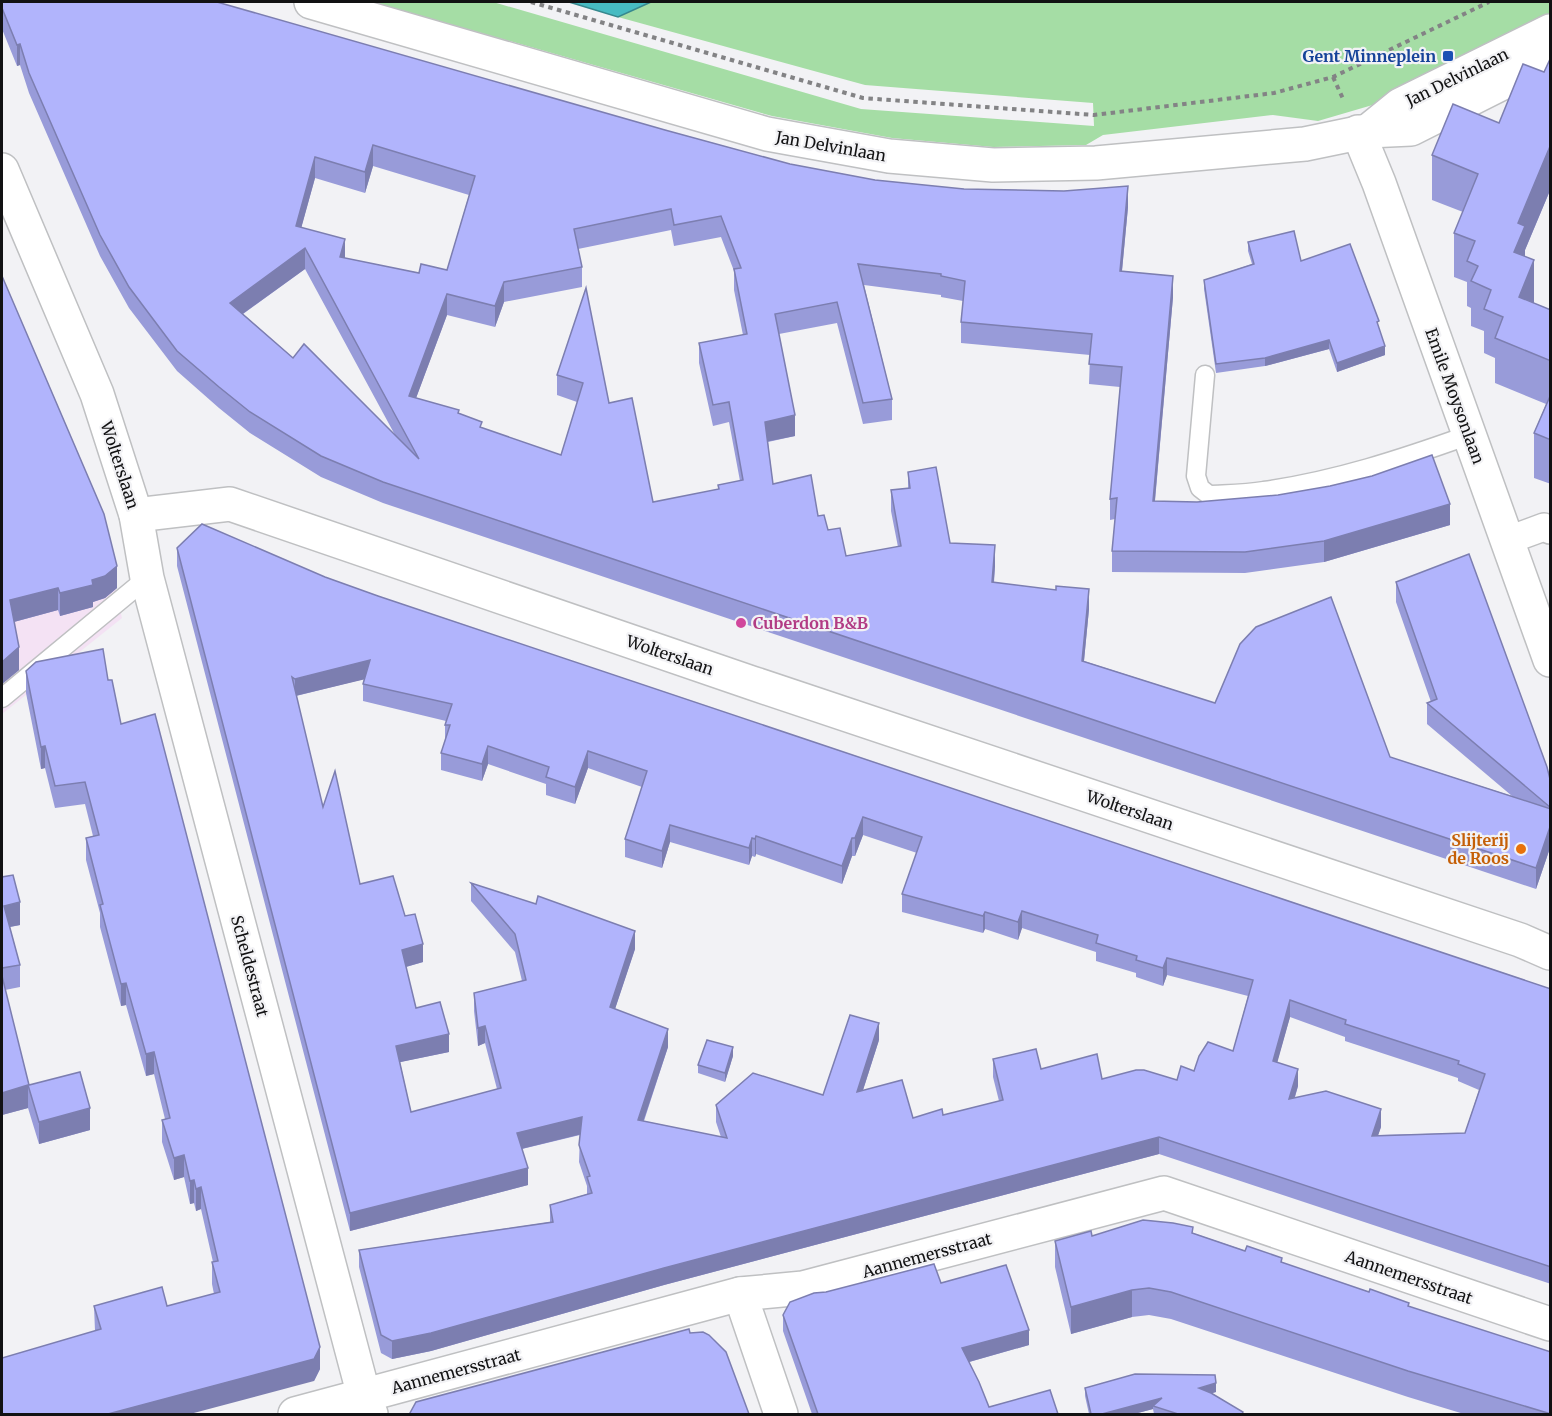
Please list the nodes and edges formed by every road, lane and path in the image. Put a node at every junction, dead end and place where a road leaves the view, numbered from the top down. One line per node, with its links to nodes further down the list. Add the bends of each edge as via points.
1 (311, 2): 6 (street, Jan Delvinlaan, via 767,134 889,156 993,165 1096,163 1305,144)
2 (531, 2): 3 (path, via 863,98 1094,115 1274,93 1333,78)
3 (1489, 2)
4 (1551, 31): 6 (street, Jan Delvinlaan, via 1400,105)
5 (1551, 59): 6 (street, Jan Delvinlaan, via 1412,129)
6 (1363, 131): 9 (street, Emile Moysonlaan)
7 (2, 170): 10 (street, Wolterslaan, via 98,393)
8 (1205, 375): 9 (lane, via 1196,476 1200,488 1209,495 1263,492 1330,479)
9 (1469, 435): 12 (street, Emile Moysonlaan)
10 (136, 516): 13 (street, Scheldestraat); 16 (street, Wolterslaan, via 230,504)
11 (1551, 530): 12 (street, via 1544,527)
12 (1506, 541): 14 (street, Emile Moysonlaan)
13 (147, 578): 15 (lane); 19 (street, Scheldestraat)
14 (1551, 660)
15 (2, 698)
16 (1551, 953)
17 (740, 1294): 18 (street, Aannemersstraat, via 802,1288 1164,1193); 19 (street, Aannemersstraat); 21 (street)
18 (1551, 1324)
19 (367, 1405): 20 (street, Aannemersstraat)
20 (295, 1414)
21 (781, 1414)

